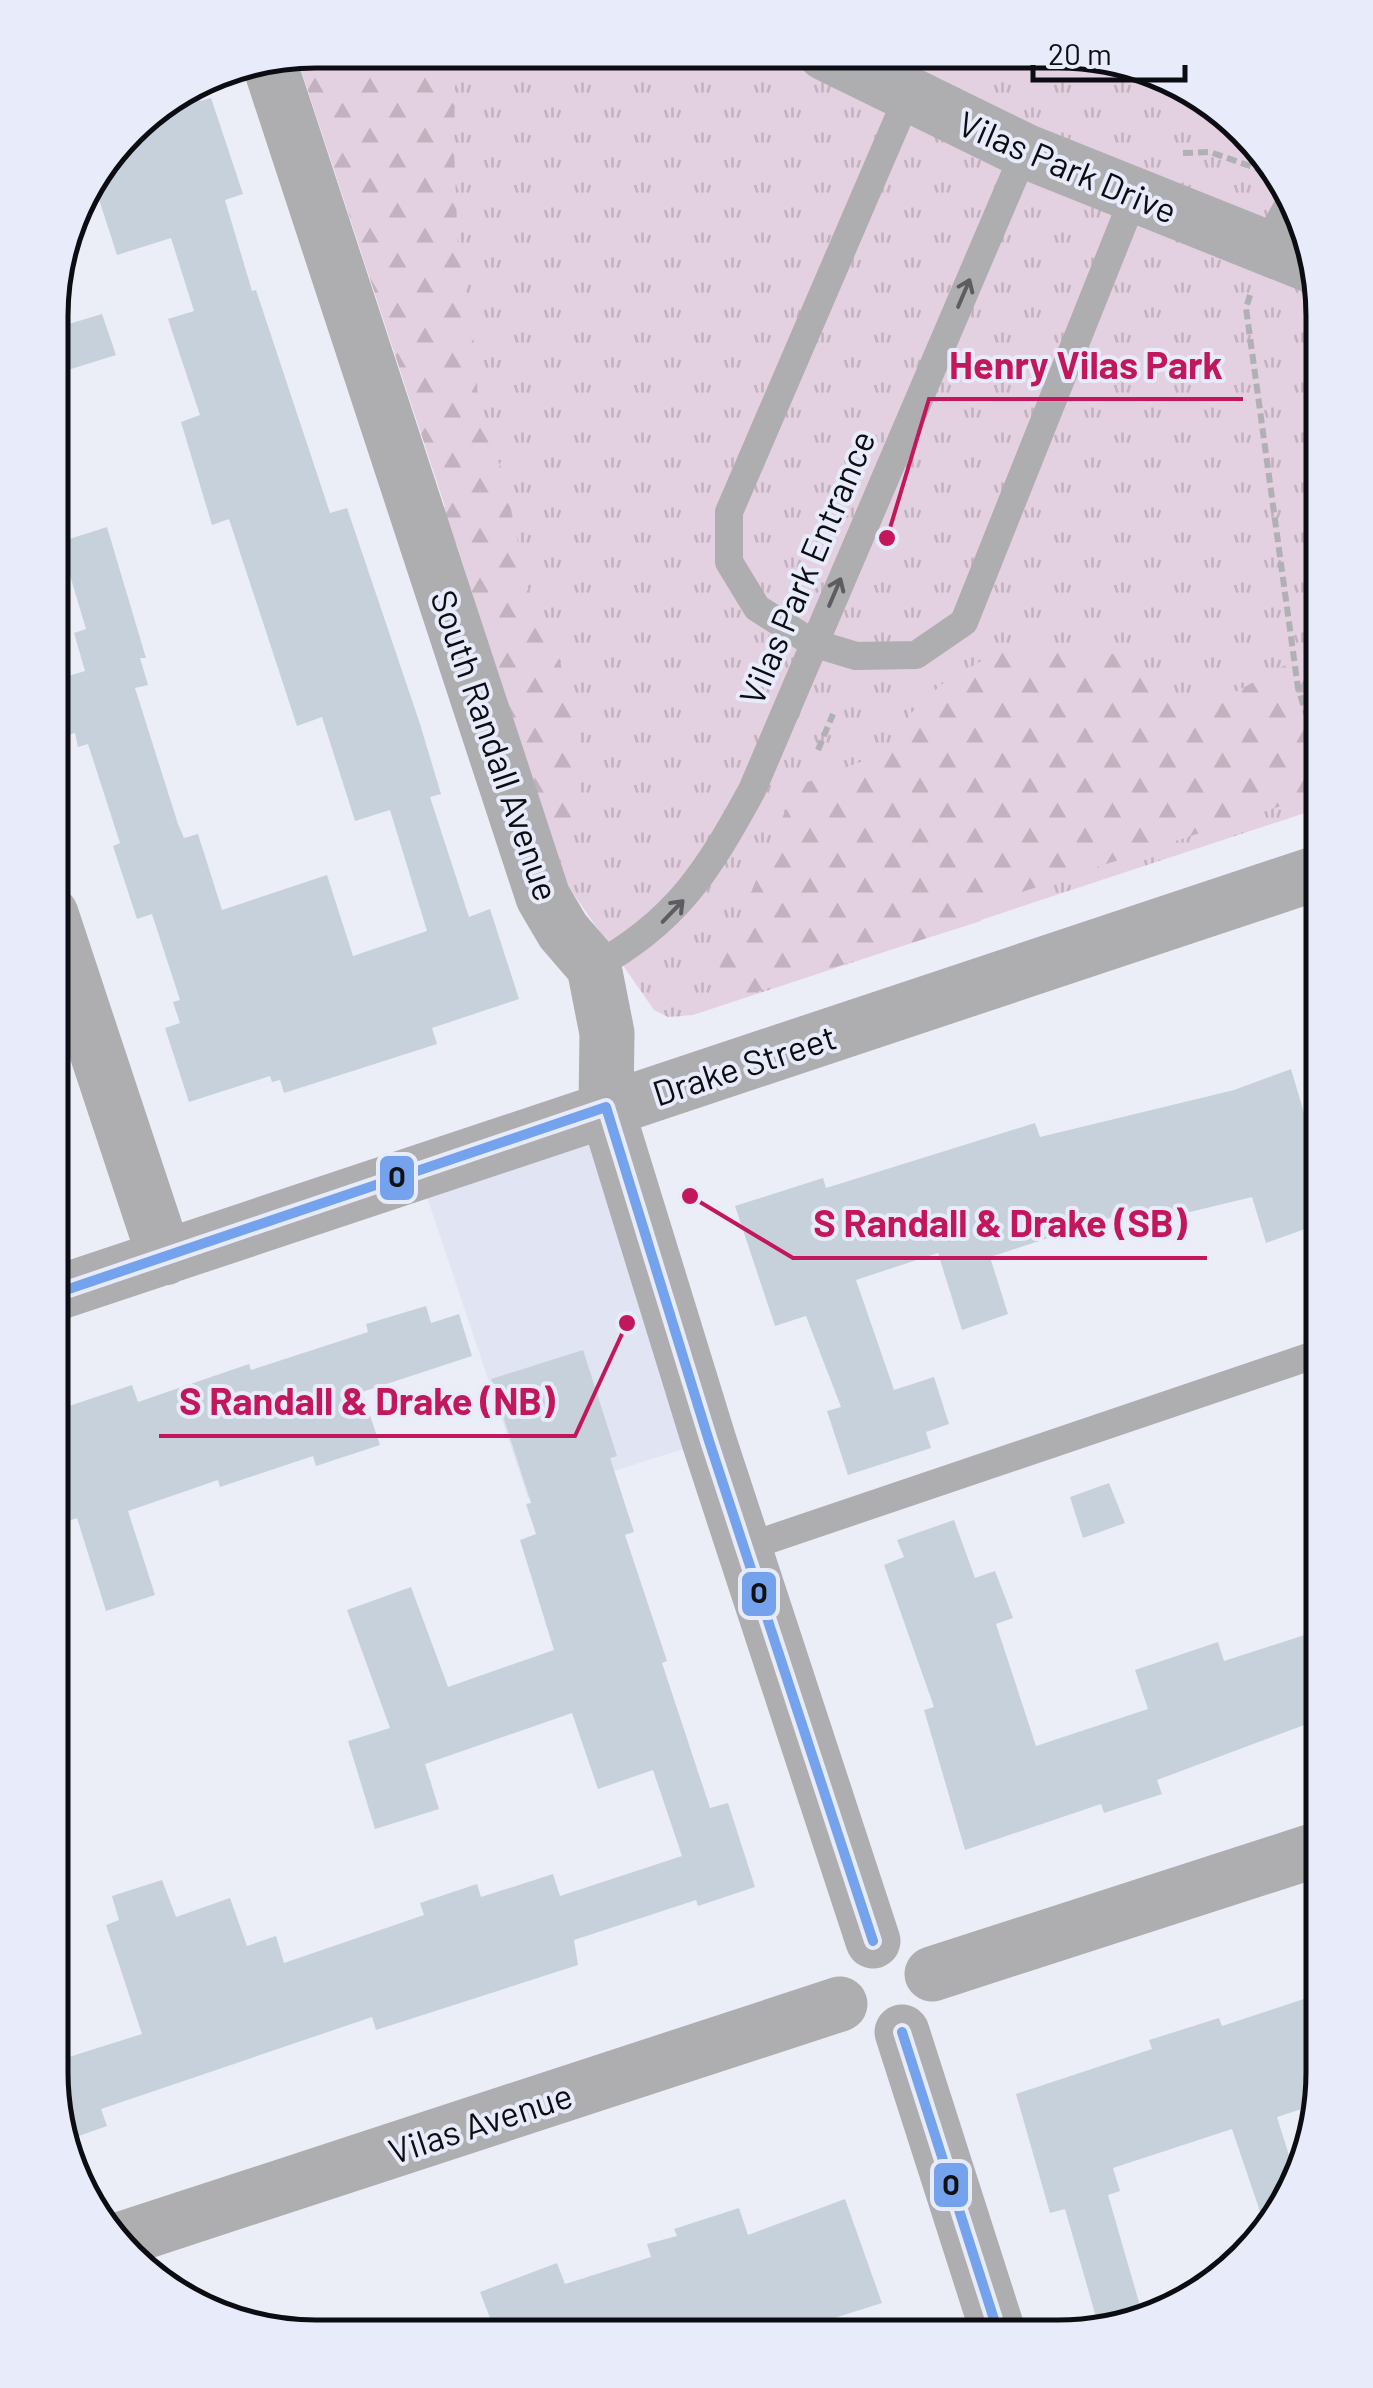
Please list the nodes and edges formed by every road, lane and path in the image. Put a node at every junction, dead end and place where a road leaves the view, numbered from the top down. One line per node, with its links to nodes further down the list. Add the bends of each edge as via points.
1 (854, 68): 3 (street, Vilas Park Drive)
2 (272, 71): 13 (street, South Randall Avenue, via 544,898)
3 (908, 96): 4 (street, Vilas Park Drive); 9 (lane, via 729,512 730,562 757,608)
4 (1025, 151): 5 (street, Vilas Park Drive); 9 (lane, Vilas Park Entrance, one-way to 4)
5 (1135, 194): 7 (street, Vilas Park Drive); 9 (lane, via 964,622 916,654 856,656)
6 (1283, 214): 7 (lane)
7 (1264, 249): 8 (street, Vilas Park Drive); 10 (path, via 1246,308)
8 (1299, 261)
9 (813, 643): 13 (lane, Vilas Park Entrance, one-way to 9, via 667,918 715,859 752,790)
10 (1306, 712)
11 (1306, 877): 14 (street, Drake Street)
12 (68, 963): 15 (street)
13 (594, 967): 14 (street, South Randall Avenue, via 606,1033)
14 (606, 1107): 15 (street, Drake Street); 18 (street, South Randall Avenue)
15 (165, 1258): 16 (street, Drake Street)
16 (68, 1289)
17 (1305, 1358): 18 (lane)
18 (744, 1548): 20 (street, South Randall Avenue)
19 (1305, 1853): 21 (street)
20 (873, 1941): 21 (street, via 903,1942); 22 (street, via 840,1973)
21 (932, 1974): 23 (street, via 925,2015)
22 (840, 2004): 23 (street, via 872,2034); 24 (street, Vilas Avenue)
23 (902, 2032): 25 (street)
24 (130, 2237)
25 (994, 2320)

